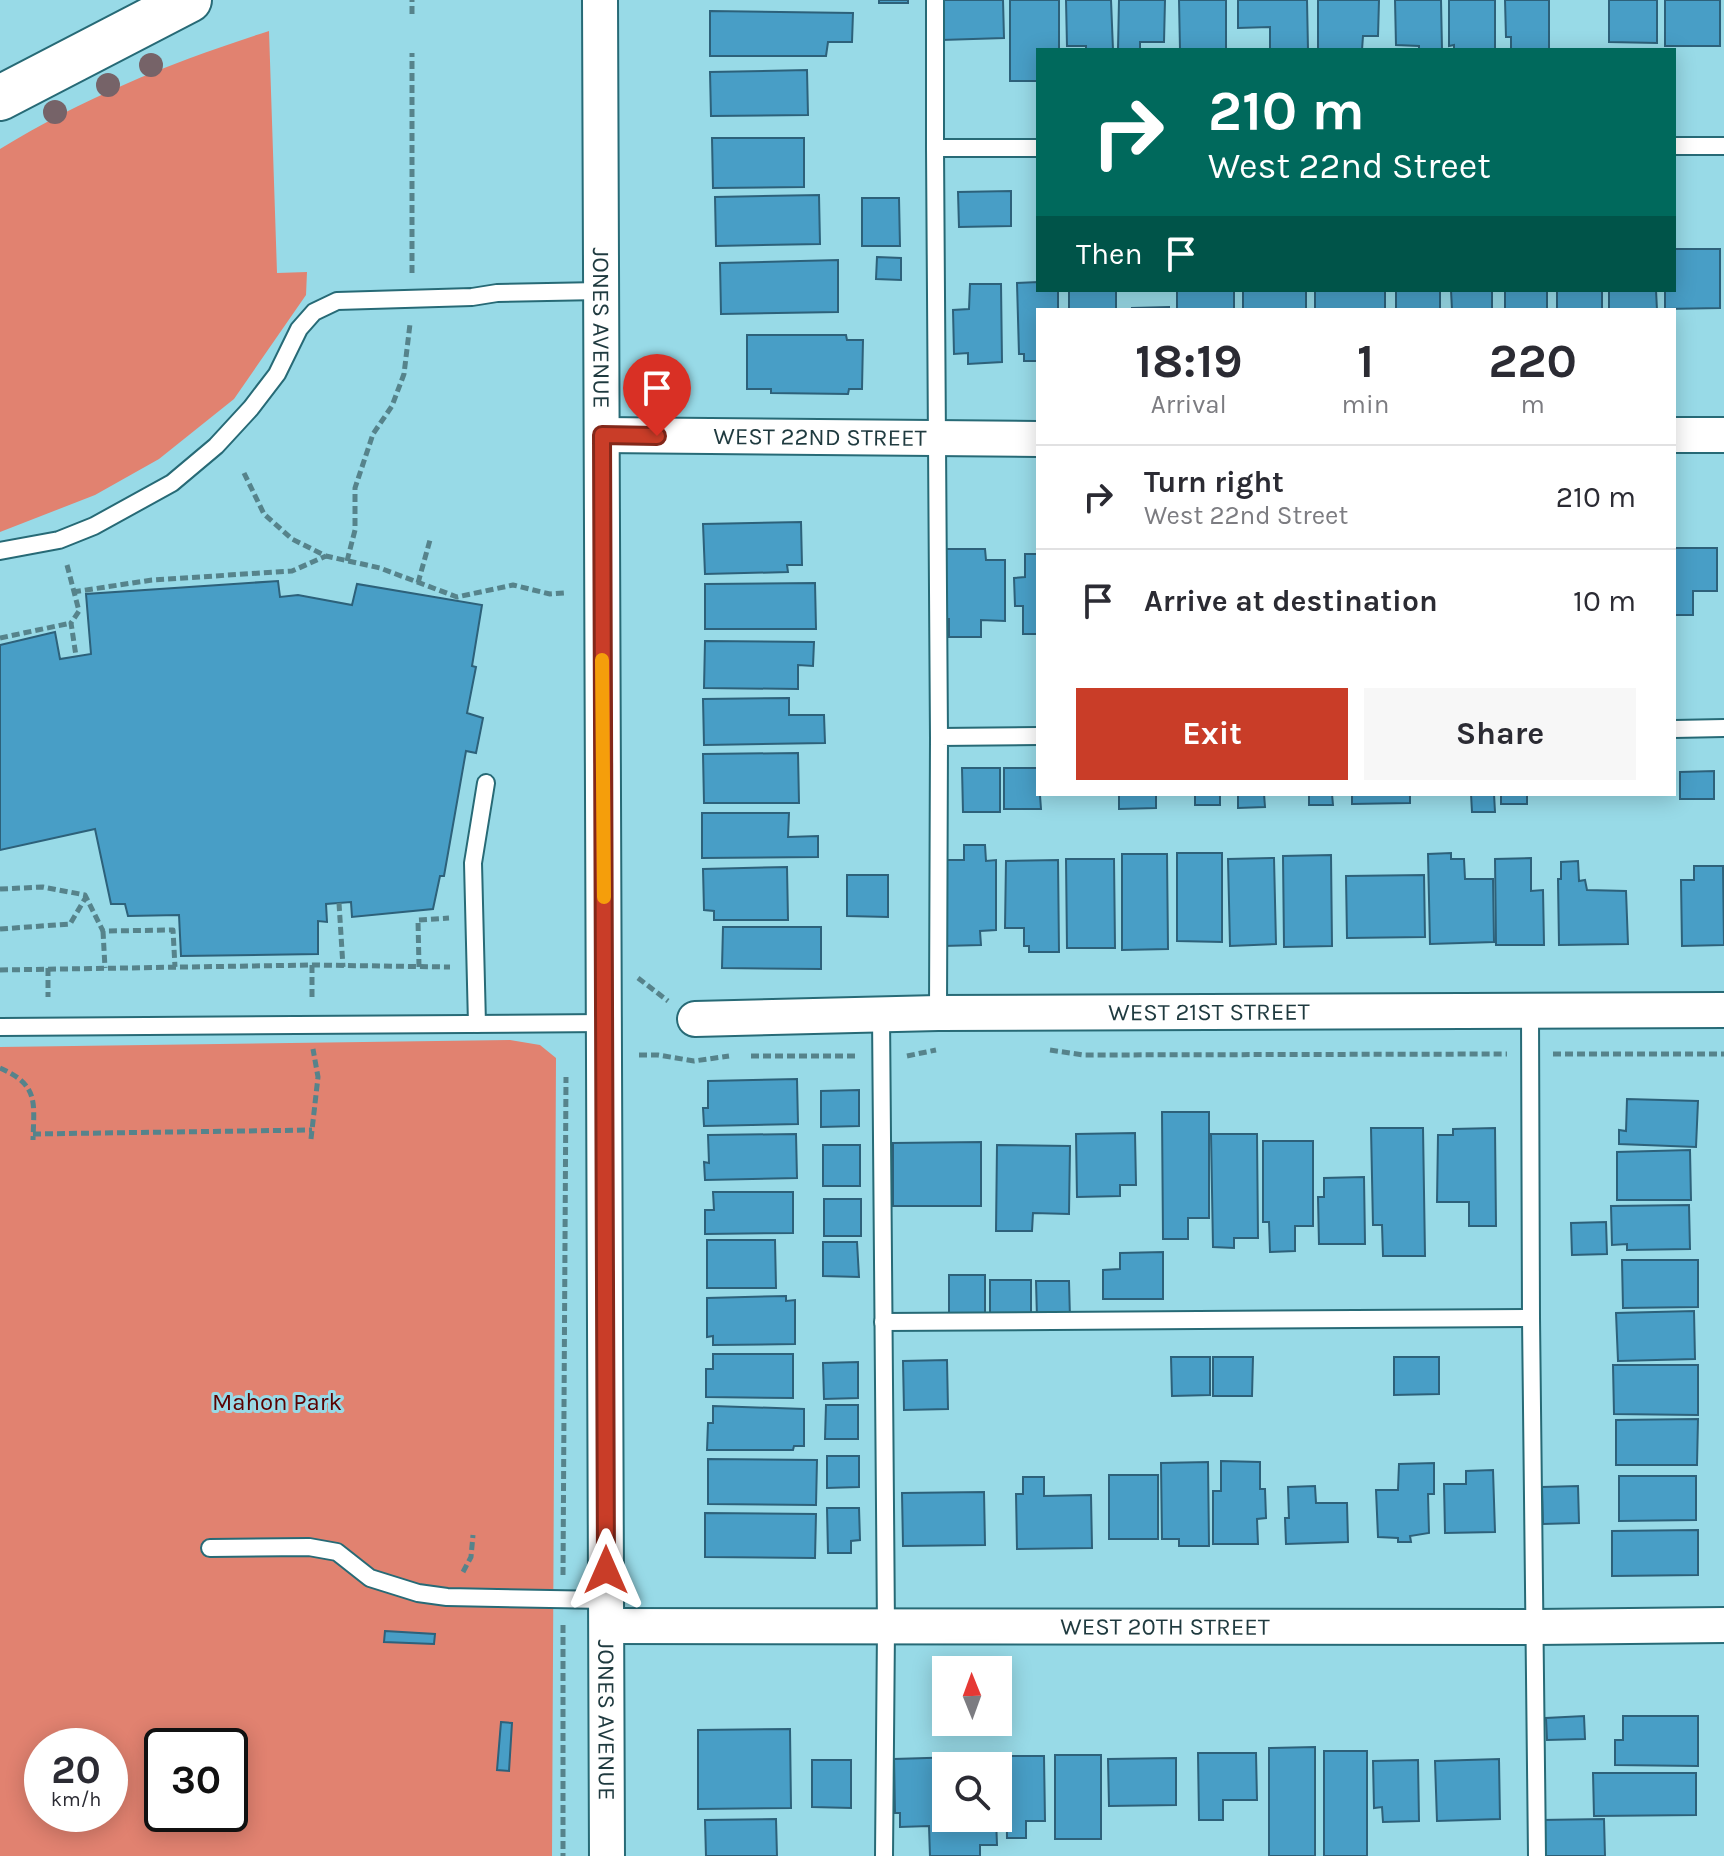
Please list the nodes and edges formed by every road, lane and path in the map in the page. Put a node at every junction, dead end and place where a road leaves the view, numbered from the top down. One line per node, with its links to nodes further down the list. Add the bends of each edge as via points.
1 (189, 0): 7 (street)
2 (412, 0): 5 (path)
3 (600, 0): 13 (street, JONES AVENUE)
4 (935, 0): 10 (lane)
5 (412, 14)
6 (412, 53): 12 (path)
7 (0, 98)
8 (1676, 146): 9 (lane)
9 (1724, 146)
10 (935, 148): 11 (lane); 18 (lane)
11 (1036, 148)
12 (412, 282)
13 (600, 291): 15 (street, JONES AVENUE); 21 (lane, via 337,301 314,312 299,329 277,374 216,446 172,483)
14 (411, 319): 25 (path, via 404,374 392,406 373,434 355,488 355,530)
15 (602, 435): 18 (street, WEST 22ND STREET); 60 (street, JONES AVENUE)
16 (1676, 435): 17 (street)
17 (1724, 435)
18 (936, 439): 19 (street, WEST 22ND STREET); 35 (lane)
19 (1036, 439)
20 (244, 473): 24 (path, via 264,514 292,539)
21 (59, 540): 23 (lane); 27 (path)
22 (430, 540): 26 (path)
23 (0, 551)
24 (326, 556): 25 (path); 27 (path, via 292,571 152,580)
25 (347, 561): 26 (path)
26 (418, 583): 28 (path, via 457,597 513,585)
27 (73, 592): 29 (path, via 79,611)
28 (564, 593)
29 (71, 623): 30 (path); 31 (path)
30 (0, 638)
31 (76, 656)
32 (1724, 728): 33 (lane)
33 (1676, 729)
34 (1036, 736): 35 (lane)
35 (939, 737): 56 (lane)
36 (486, 783): 47 (lane, via 473,863)
37 (0, 889): 38 (path, via 43,887)
38 (86, 897): 41 (path, via 70,924); 42 (path)
39 (339, 903): 45 (path)
40 (449, 905): 46 (path, via 449,918 418,920)
41 (0, 929)
42 (103, 931): 44 (path, via 173,930); 49 (path)
43 (312, 965): 44 (path); 45 (path); 54 (path)
44 (175, 967): 49 (path)
45 (343, 967): 46 (path)
46 (419, 967): 47 (path)
47 (475, 967): 61 (lane)
48 (48, 968): 49 (path); 50 (path); 52 (path)
49 (105, 968)
50 (0, 970)
51 (639, 979): 53 (path)
52 (48, 997)
53 (665, 999)
54 (312, 1002)
55 (1724, 1010): 57 (street, WEST 21ST STREET)
56 (938, 1013): 57 (street, WEST 21ST STREET); 58 (street, WEST 21ST STREET)
57 (1530, 1013): 78 (lane)
58 (881, 1015): 59 (street, WEST 21ST STREET); 79 (lane)
59 (695, 1019)
60 (605, 1023): 61 (lane); 84 (street, JONES AVENUE)
61 (477, 1024): 62 (lane)
62 (0, 1027)
63 (312, 1043): 76 (path, via 318,1077)
64 (664, 1047): 71 (path)
65 (944, 1048): 73 (path)
66 (1044, 1049): 67 (path, via 1084,1055)
67 (1516, 1054)
68 (1543, 1054): 69 (path)
69 (1724, 1054)
70 (639, 1055): 71 (path)
71 (658, 1055): 72 (path, via 694,1061 727,1056)
72 (865, 1056)
73 (894, 1056)
74 (0, 1068): 76 (path, via 20,1077 33,1094 33,1137)
75 (566, 1071): 83 (path)
76 (312, 1130): 77 (path)
77 (311, 1139)
78 (1531, 1318): 79 (lane); 86 (lane)
79 (883, 1322): 87 (lane)
80 (473, 1535): 82 (path, via 471,1557)
81 (210, 1548): 82 (lane, via 309,1547 337,1552 370,1578)
82 (447, 1597): 83 (lane)
83 (563, 1599): 84 (lane); 88 (path)
84 (607, 1613): 87 (street, WEST 20TH STREET); 89 (street, JONES AVENUE)
85 (1724, 1625): 86 (street, WEST 20TH STREET)
86 (1536, 1627): 87 (street, WEST 20TH STREET); 91 (lane)
87 (886, 1628): 90 (lane)
88 (563, 1856)
89 (607, 1856)
90 (884, 1856)
91 (1537, 1856)

